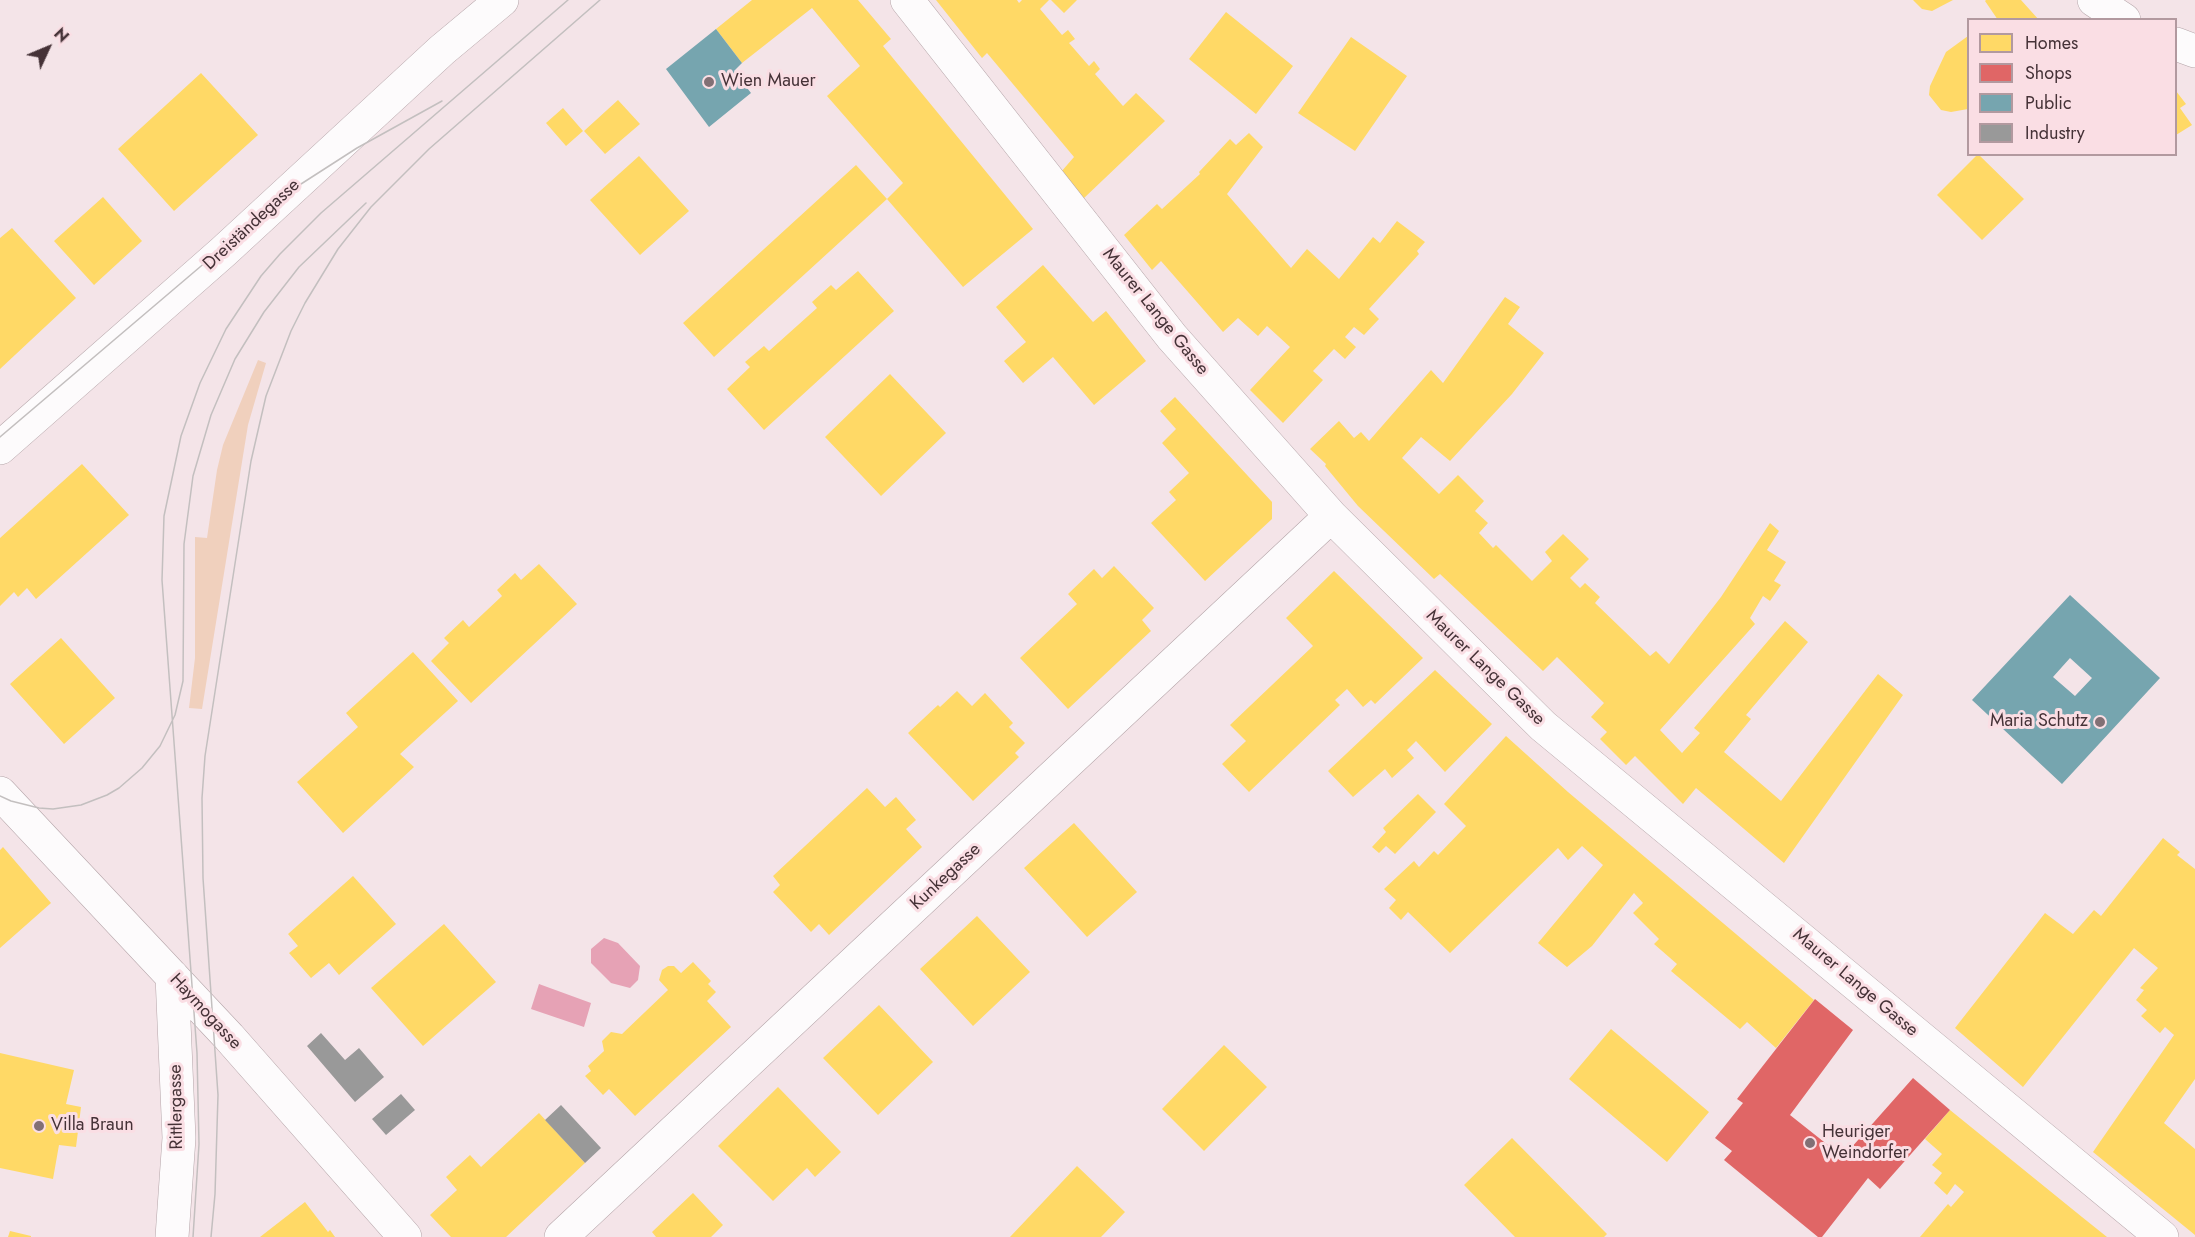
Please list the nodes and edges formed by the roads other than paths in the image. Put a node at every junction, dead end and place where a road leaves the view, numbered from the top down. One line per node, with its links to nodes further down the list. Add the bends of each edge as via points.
1 (502, 0): 7 (street, Dreiständegasse)
2 (907, 0): 8 (street, Maurer Lange Gasse, via 1172,337)
3 (2094, 0): 4 (street)
4 (2121, 18)
5 (2177, 45): 6 (street)
6 (2195, 51)
7 (0, 448)
8 (1330, 516): 13 (street, Kunkegasse); 14 (street, Maurer Lange Gasse, via 1543,726)
9 (0, 793): 10 (street, Haymogasse)
10 (172, 976): 11 (street, Rittlergasse, via 179,1138); 12 (street, Haymogasse)
11 (172, 1237)
12 (405, 1237)
13 (561, 1237)
14 (2162, 1237)

